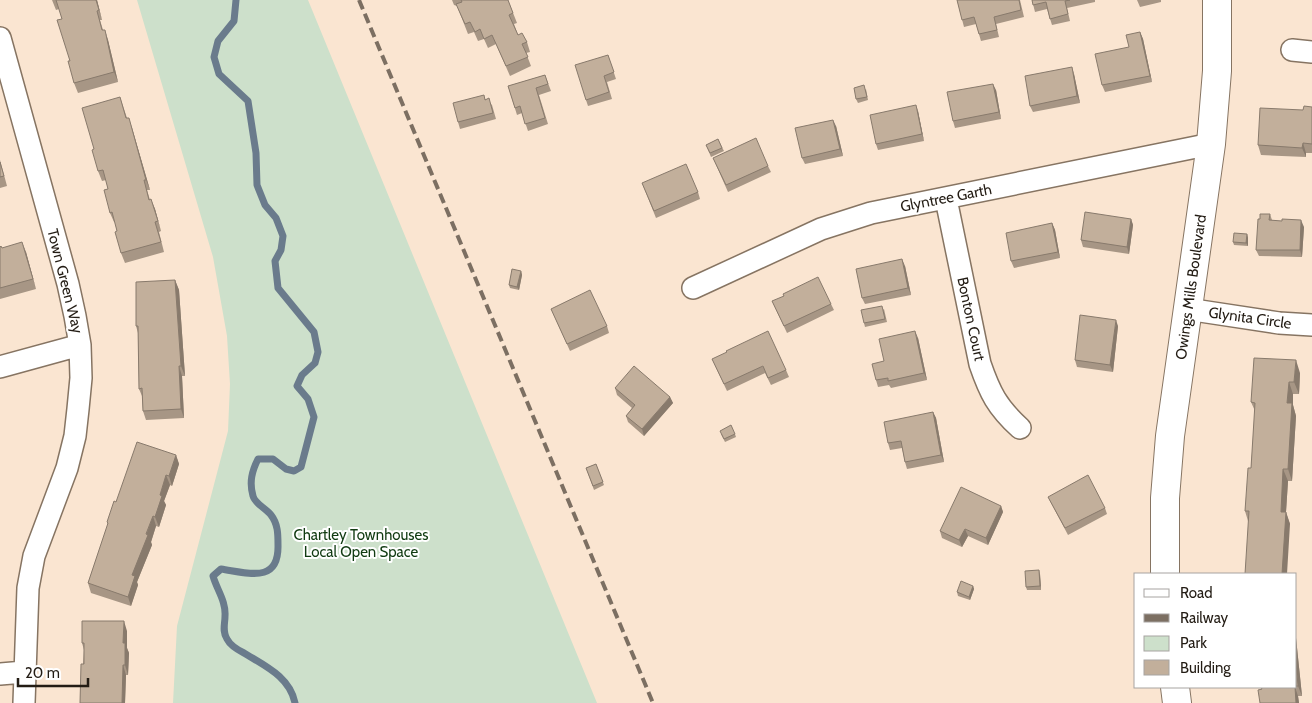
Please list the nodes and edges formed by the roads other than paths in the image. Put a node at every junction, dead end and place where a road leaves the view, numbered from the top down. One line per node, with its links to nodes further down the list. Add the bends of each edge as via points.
1 (1217, 0): 4 (main road, Owings Mills Boulevard, via 1217,72)
2 (0, 38): 3 (street, Town Green Way)
3 (6, 85): 9 (street, Town Green Way, via 68,284)
4 (1211, 144): 5 (street, Glyntree Garth); 7 (main road, Owings Mills Boulevard)
5 (946, 199): 6 (street, Glyntree Garth, via 871,213 821,228); 11 (street, Bonton Court, via 980,364 1003,413)
6 (693, 288)
7 (1187, 309): 8 (street, Glynita Circle); 12 (main road, Owings Mills Boulevard, via 1170,436)
8 (1312, 325)
9 (80, 345): 10 (street); 13 (street, Town Green Way, via 81,378 75,436 67,468 34,556 28,588)
10 (0, 367)
11 (1020, 428)
12 (1165, 573)
13 (24, 672): 14 (street); 16 (street, Town Green Way)
14 (0, 674)
15 (1175, 688): 17 (main road)
16 (24, 703)
17 (1177, 703)

